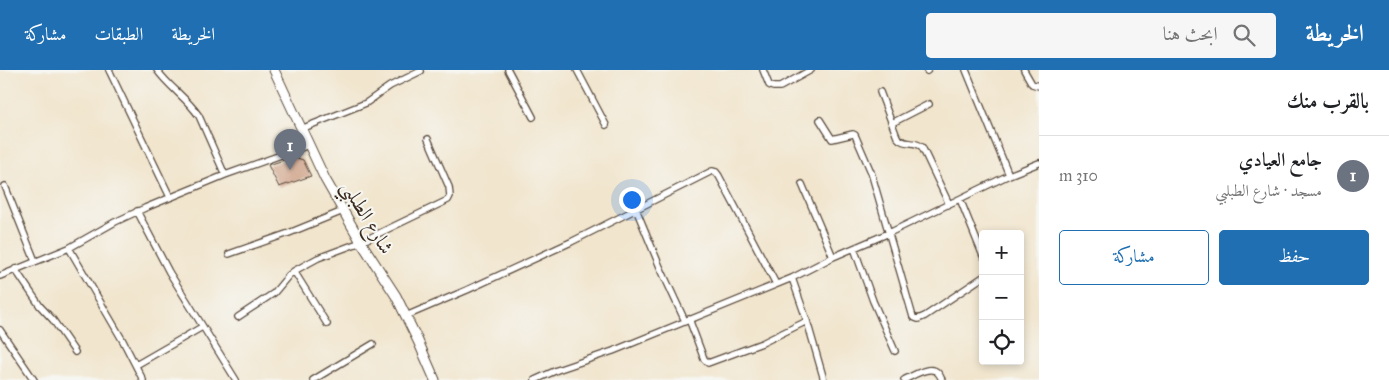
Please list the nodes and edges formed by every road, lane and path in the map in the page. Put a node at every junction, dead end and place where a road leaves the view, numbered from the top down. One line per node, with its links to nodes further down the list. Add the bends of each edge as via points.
1 (110, 70): 26 (street)
2 (157, 70): 23 (street, via 194,108)
3 (274, 70): 18 (street, شارع الطبلبي)
4 (508, 70): 14 (street)
5 (576, 70): 17 (street)
6 (763, 70): 7 (street, via 769,85 776,88)
7 (811, 70)
8 (966, 70): 22 (street)
9 (1024, 70): 11 (street, via 1032,84)
10 (421, 71): 18 (street, via 390,86 366,103)
11 (1039, 86)
12 (880, 92): 16 (street)
13 (929, 104): 16 (street)
14 (533, 117)
15 (820, 120): 32 (street, via 832,140 855,135 871,172)
16 (892, 123): 28 (street, via 900,141 922,147)
17 (606, 124)
18 (301, 129): 20 (street, شارع الطبلبي)
19 (428, 139): 33 (street, via 450,187 448,200)
20 (309, 145): 23 (street); 31 (street, شارع الطبلبي)
21 (1039, 163): 22 (street)
22 (1008, 175): 27 (street)
23 (225, 176): 26 (street)
24 (802, 184): 38 (street)
25 (5, 186): 39 (street)
26 (170, 197): 30 (street)
27 (960, 199): 28 (street); 34 (street)
28 (949, 204): 32 (street)
29 (636, 209): 45 (street, via 710,172 716,172); 46 (street); 48 (street)
30 (137, 211): 35 (street); 51 (street)
31 (343, 211): 33 (street, شارع الطبلبي); 37 (street)
32 (889, 233): 36 (street); 44 (street, via 911,314 915,318 925,316)
33 (361, 242): 41 (street); 46 (street, شارع الطبلبي)
34 (979, 246)
35 (69, 248): 39 (street); 56 (street)
36 (854, 248): 38 (street); 54 (street)
37 (229, 254)
38 (834, 257): 43 (street)
39 (35, 261): 40 (street)
40 (15, 270): 42 (street); 55 (street)
41 (294, 271): 47 (street, via 274,293); 50 (street)
42 (0, 276)
43 (792, 278): 45 (street); 49 (street)
44 (979, 280)
45 (776, 284): 48 (street)
46 (406, 316): 61 (street, شارع الطبلبي)
47 (238, 317)
48 (687, 320): 49 (street, via 708,363 762,343); 62 (street)
49 (807, 321): 63 (street)
50 (327, 324)
51 (202, 327): 56 (street); 59 (street)
52 (0, 331): 57 (street)
53 (373, 344): 60 (street)
54 (895, 351)
55 (75, 352)
56 (136, 365): 58 (street)
57 (34, 380)
58 (143, 380)
59 (236, 380)
60 (313, 380)
61 (435, 380)
62 (535, 380)
63 (824, 380)
64 (904, 380): 65 (street, via 925,370 938,372)
65 (942, 380)

